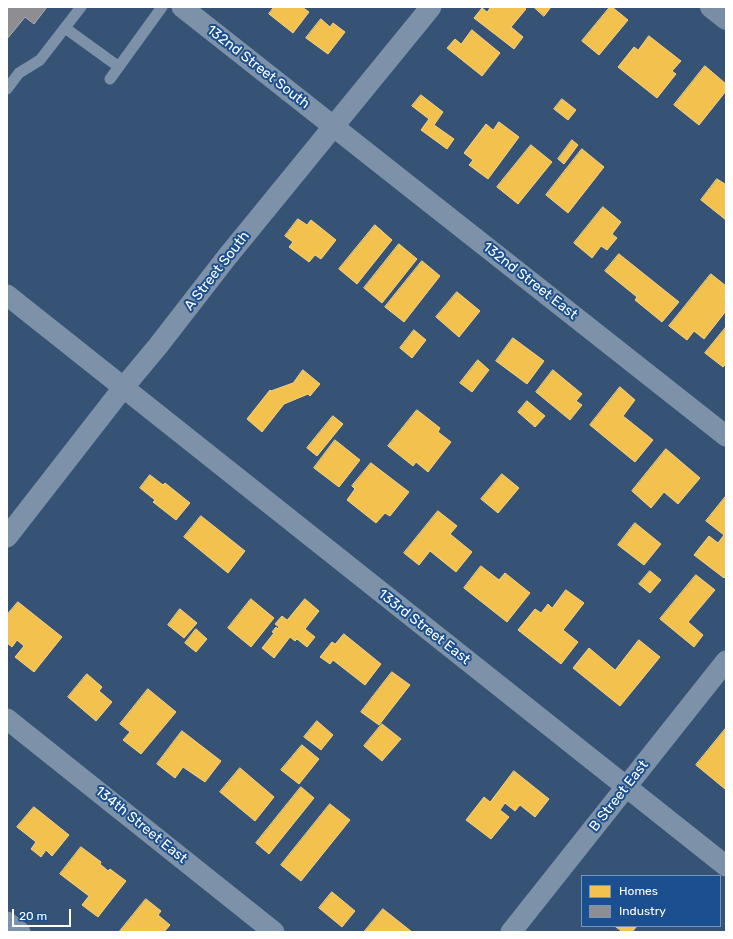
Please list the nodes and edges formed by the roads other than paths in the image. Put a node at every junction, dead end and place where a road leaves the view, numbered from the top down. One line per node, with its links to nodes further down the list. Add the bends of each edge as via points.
1 (81, 7): 7 (lane)
2 (162, 7): 8 (lane)
3 (182, 7): 11 (street, 132nd Street South)
4 (431, 7): 11 (street, A Street South)
5 (711, 7): 6 (main road)
6 (726, 19)
7 (65, 28): 8 (lane); 10 (lane, via 40,60 19,73)
8 (119, 67): 9 (lane)
9 (110, 79)
10 (7, 89)
11 (334, 127): 13 (street, A Street South); 14 (street, 132nd Street East)
12 (7, 295): 13 (street, 133rd Street East)
13 (123, 388): 15 (street, A Street South); 18 (street, 133rd Street East)
14 (726, 436)
15 (7, 537)
16 (726, 661): 18 (street, B Street East)
17 (7, 719): 22 (street, 134th Street East)
18 (626, 787): 19 (street, 133rd Street East); 23 (street, B Street East)
19 (726, 866)
20 (7, 922): 21 (street)
21 (20, 932)
22 (274, 932)
23 (512, 932)

